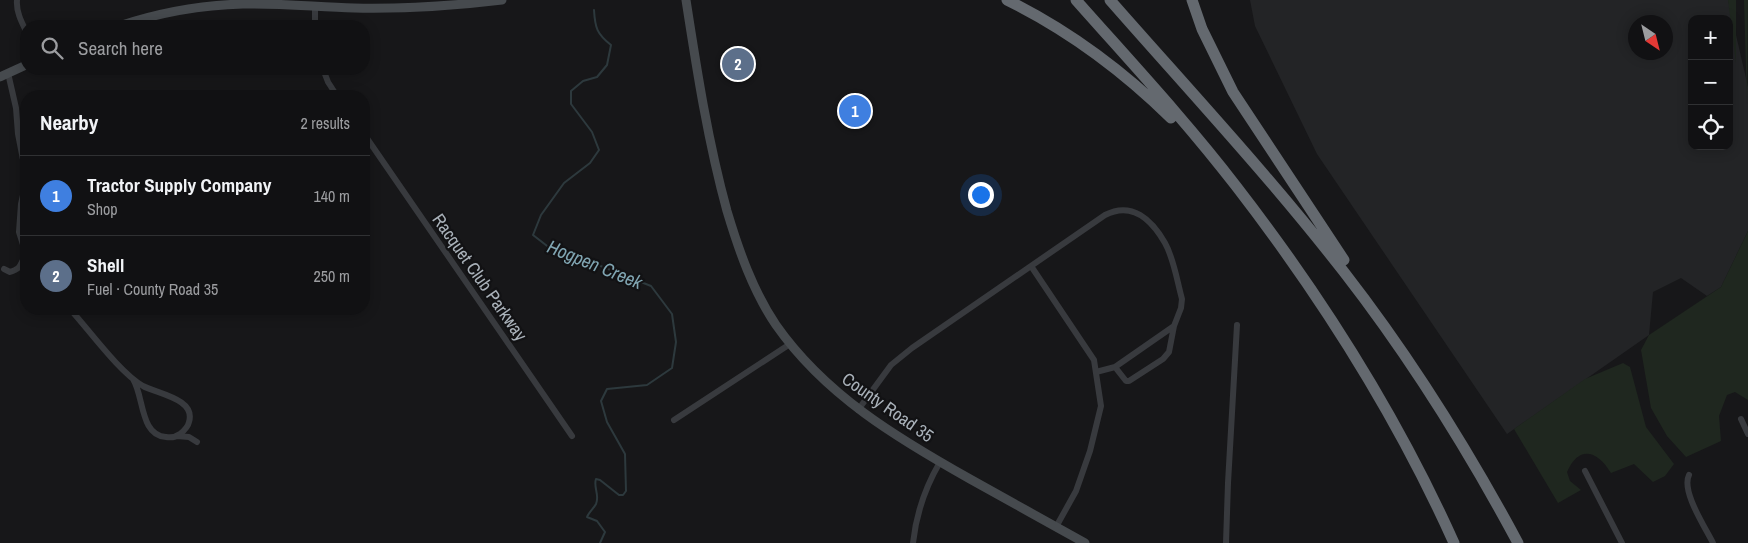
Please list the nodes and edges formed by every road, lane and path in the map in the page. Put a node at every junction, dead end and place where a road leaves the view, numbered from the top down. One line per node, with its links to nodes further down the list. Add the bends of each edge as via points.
1 (18, 0): 9 (street)
2 (502, 0): 8 (street, via 409,7)
3 (686, 0): 27 (street, County Road 35, via 706,128 730,222 756,291)
4 (1007, 0): 18 (highway, via 1072,37 1121,73 1166,113)
5 (1076, 0): 18 (highway)
6 (1110, 0): 29 (highway, via 1295,211)
7 (1192, 0): 29 (highway, via 1202,29 1233,92)
8 (315, 3): 10 (street, via 209,6); 11 (street)
9 (20, 20)
10 (141, 20)
11 (315, 20)
12 (20, 68): 13 (street)
13 (4, 75): 17 (street, via 16,108)
14 (325, 75): 15 (street)
15 (333, 90)
16 (370, 143): 36 (street, Racquet Club Parkway)
17 (20, 144)
18 (1235, 185): 46 (highway, via 1304,279 1362,369)
19 (20, 218): 20 (street)
20 (20, 235)
21 (1032, 266): 26 (street, via 1113,211 1124,209 1137,213 1151,223 1170,258 1182,299); 30 (street, via 1094,360); 32 (street, via 891,365)
22 (20, 267): 23 (street, via 10,272)
23 (4, 269)
24 (75, 315): 31 (street)
25 (1237, 325): 45 (street)
26 (1174, 326): 28 (street); 28 (street, via 1169,352 1163,358 1129,381)
27 (790, 344): 32 (street, County Road 35); 34 (street)
28 (1115, 367): 30 (street)
29 (1415, 371): 47 (highway, via 1466,451)
30 (1096, 372): 42 (street, via 1101,406 1090,451 1076,491)
31 (133, 379): 37 (street, via 146,422 152,431 164,437); 37 (street, via 142,386 180,401 189,409 189,425)
32 (858, 410): 39 (street, County Road 35)
33 (1741, 419): 35 (street)
34 (674, 420)
35 (1748, 434)
36 (572, 436)
37 (176, 437): 38 (street, via 189,437)
38 (197, 442)
39 (940, 462): 42 (street, County Road 35); 43 (street, via 920,510)
40 (1586, 471): 48 (street)
41 (1689, 475): 49 (street, via 1687,489)
42 (1056, 527): 44 (street, County Road 35)
43 (913, 543)
44 (1085, 543)
45 (1226, 543)
46 (1454, 543)
47 (1518, 543)
48 (1622, 543)
49 (1713, 543)

